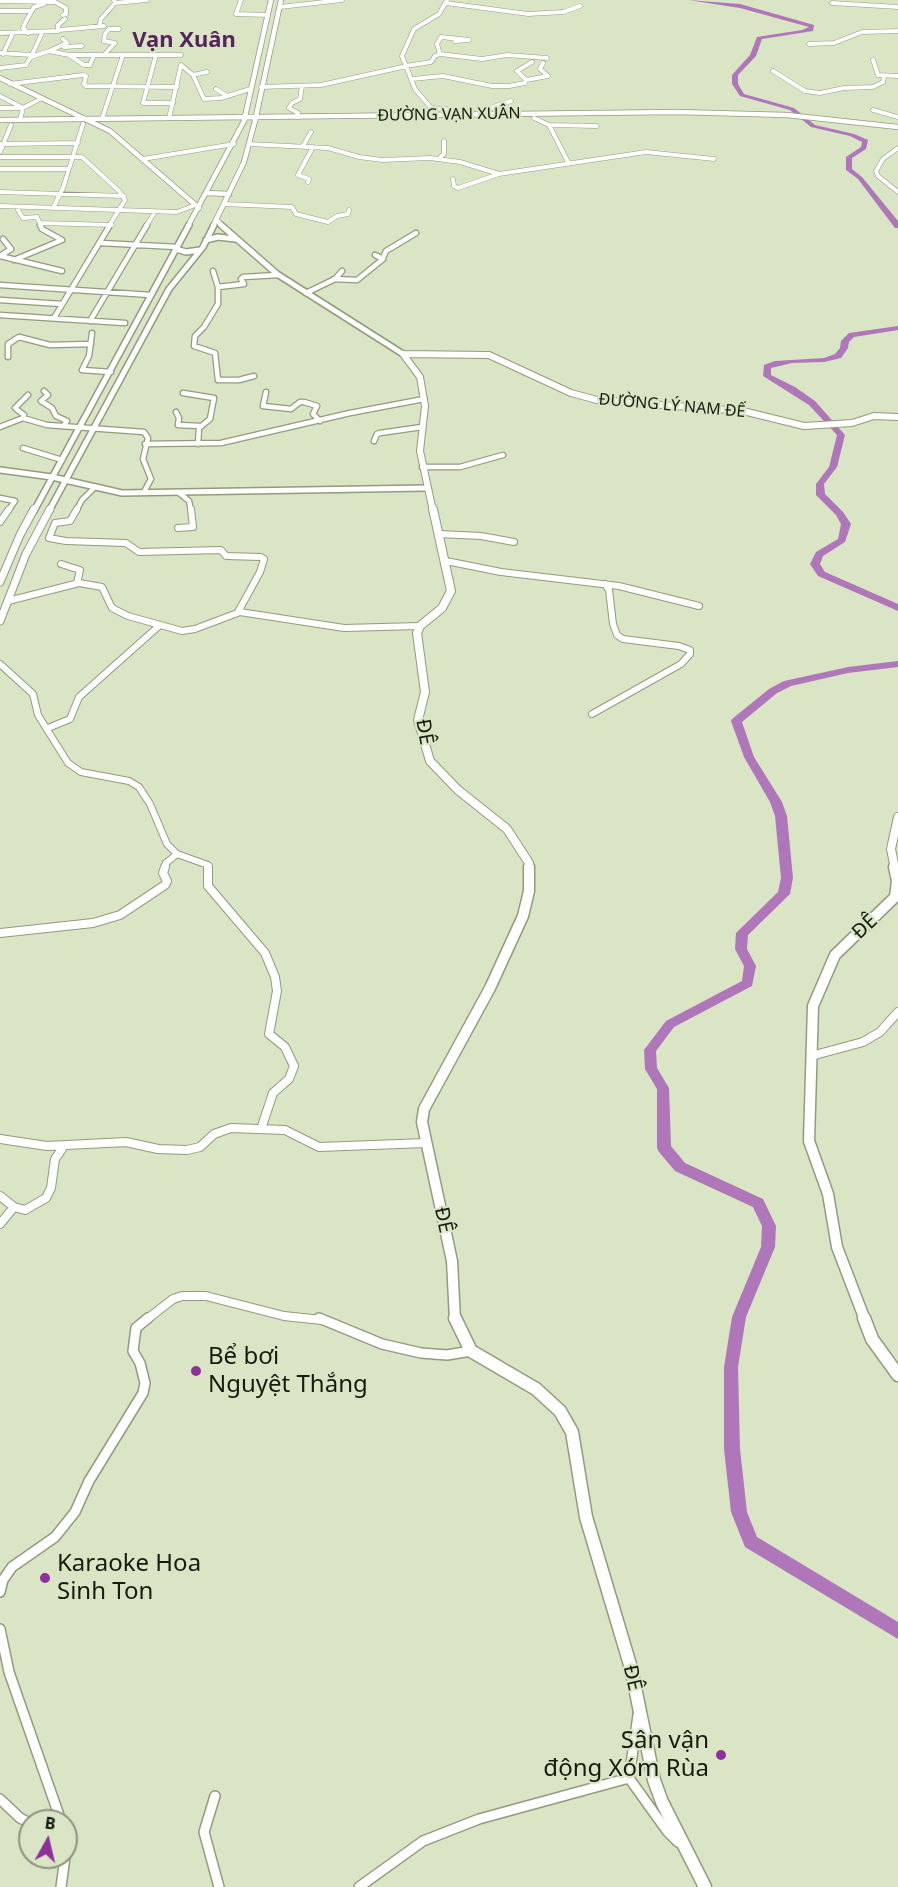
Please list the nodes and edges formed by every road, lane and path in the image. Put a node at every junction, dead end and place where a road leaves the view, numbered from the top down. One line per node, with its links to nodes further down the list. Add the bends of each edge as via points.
1 (147, 0): 10 (street)
2 (241, 0): 17 (street, via 236,14)
3 (271, 0): 17 (main road)
4 (281, 0): 13 (main road)
5 (342, 0): 13 (street)
6 (38, 1): 8 (street); 9 (street)
7 (446, 1): 12 (street, via 528,14 563,12); 45 (street, via 440,14 414,29 402,57)
8 (0, 2)
9 (56, 2): 16 (street, via 35,6); 19 (street, via 67,13)
10 (115, 2): 19 (street, via 101,19 101,26)
11 (832, 3): 14 (street)
12 (580, 6)
13 (280, 7): 58 (main road)
14 (898, 8)
15 (0, 11): 16 (street)
16 (32, 11): 23 (street, via 23,27)
17 (268, 15): 62 (main road)
18 (119, 29): 36 (street, via 109,29 105,34 104,41 115,43)
19 (59, 30): 24 (street)
20 (898, 31): 27 (street, via 862,32 834,43)
21 (0, 33): 22 (street)
22 (13, 33): 23 (street); 31 (street)
23 (27, 33): 24 (street)
24 (42, 33): 39 (street)
25 (63, 39): 29 (street, via 67,43)
26 (455, 41): 33 (street, via 469,40 441,37 437,44)
27 (809, 44)
28 (82, 46): 29 (street)
29 (62, 47): 30 (street)
30 (49, 51): 34 (street); 39 (street)
31 (2, 54): 39 (street)
32 (123, 54): 36 (street); 37 (street); 57 (street)
33 (440, 54): 40 (street, via 482,59); 45 (street, via 431,62)
34 (69, 55): 35 (street); 44 (street, via 82,65)
35 (94, 55): 36 (street); 44 (street)
36 (104, 55)
37 (156, 55): 38 (street); 60 (street)
38 (181, 55)
39 (31, 56): 46 (street, via 26,65)
40 (547, 58)
41 (873, 60): 52 (street, via 878,75)
42 (532, 62): 55 (street, via 517,70)
43 (543, 63): 55 (street, via 540,69 548,76)
44 (90, 65): 50 (street)
45 (406, 66): 54 (street); 59 (street)
46 (0, 68)
47 (205, 69): 49 (street, via 207,72)
48 (773, 71): 52 (street, via 804,91 820,93 873,87 883,82)
49 (193, 75): 61 (street, via 181,65); 65 (street, via 204,99)
50 (86, 76): 56 (street); 57 (street, via 86,86)
51 (898, 76): 52 (street)
52 (884, 77)
53 (0, 78): 56 (street)
54 (412, 79): 55 (street, via 443,76 495,87 523,84); 71 (street)
55 (526, 80)
56 (10, 84): 66 (street)
57 (113, 86): 60 (street); 80 (street)
58 (261, 86): 59 (street); 62 (main road); 82 (main road)
59 (302, 86): 77 (street, via 300,99 289,109 298,113)
60 (148, 87): 61 (street); 68 (street, via 143,103)
61 (177, 87): 68 (street)
62 (251, 87): 65 (street); 81 (main road)
63 (216, 89): 65 (street)
64 (0, 96): 70 (street)
65 (227, 96)
66 (40, 99): 70 (street); 85 (street)
67 (511, 101): 74 (street, via 489,108)
68 (173, 103): 79 (street)
69 (0, 108): 70 (street)
70 (23, 108): 84 (street)
71 (431, 108): 73 (street); 75 (street)
72 (873, 110): 78 (street)
73 (469, 111)
74 (489, 114): 75 (main road, ĐƯỜNG VẠN XUÂN); 76 (main road, ĐƯỜNG VẠN XUÂN)
75 (430, 115): 77 (main road, ĐƯỜNG VẠN XUÂN)
76 (533, 116): 82 (main road, ĐƯỜNG VẠN XUÂN); 89 (street); 91 (main road, ĐƯỜNG VẠN XUÂN, via 789,118)
77 (297, 117): 82 (main road, ĐƯỜNG VẠN XUÂN)
78 (898, 117)
79 (169, 118): 80 (main road, ĐƯỜNG VẠN XUÂN); 81 (main road, ĐƯỜNG VẠN XUÂN)
80 (102, 119): 85 (main road, ĐƯỜNG VẠN XUÂN)
81 (244, 119): 82 (main road, ĐƯỜNG VẠN XUÂN); 86 (main road, ĐƯỜNG VẠN XUÂN); 96 (street)
82 (255, 119): 97 (street)
83 (0, 120): 84 (main road, ĐƯỜNG VẠN XUÂN)
84 (20, 120): 85 (main road, ĐƯỜNG VẠN XUÂN)
85 (83, 121): 86 (main road, ĐƯỜNG VẠN XUÂN); 88 (main road, ĐƯỜNG VẠN XUÂN); 94 (street)
86 (94, 123): 104 (street, via 110,131)
87 (0, 125): 88 (main road, ĐƯỜNG VẠN XUÂN)
88 (11, 125): 95 (street)
89 (549, 126): 90 (street); 107 (street)
90 (597, 126)
91 (898, 129)
92 (311, 132): 98 (street)
93 (444, 141): 105 (street, via 444,154)
94 (78, 143): 95 (street); 103 (street)
95 (2, 144): 101 (street)
96 (234, 144): 104 (street); 117 (street)
97 (249, 144): 98 (street); 115 (street)
98 (303, 146): 99 (street)
99 (313, 147): 105 (street, via 382,160); 112 (street, via 298,174)
100 (898, 148): 114 (street, via 883,159 876,171)
101 (0, 152)
102 (0, 157): 103 (street)
103 (74, 157): 109 (street); 118 (street, via 82,158)
104 (143, 159): 119 (street)
105 (438, 159): 110 (street)
106 (714, 159): 107 (street, via 651,152)
107 (568, 162): 110 (street)
108 (0, 169): 109 (street)
109 (69, 169): 116 (street)
110 (499, 174): 111 (street, via 458,188)
111 (453, 178)
112 (308, 182)
113 (0, 192): 116 (street)
114 (898, 192)
115 (229, 194): 117 (street); 120 (street)
116 (60, 195): 118 (street); 124 (street)
117 (206, 195): 119 (street); 122 (street)
118 (124, 196): 125 (street)
119 (186, 198): 122 (street)
120 (224, 204): 126 (street, via 292,207 296,214 328,222); 128 (street)
121 (0, 206): 123 (street)
122 (197, 206): 127 (street, via 177,213); 137 (street)
123 (19, 207): 124 (street); 129 (street, via 22,218 36,217)
124 (54, 208): 125 (street)
125 (121, 210): 127 (street); 130 (street)
126 (349, 210)
127 (155, 212): 136 (street)
128 (216, 219): 133 (street); 134 (street)
129 (40, 223): 130 (street); 141 (street, via 42,230 62,240)
130 (112, 225): 135 (street)
131 (416, 233): 140 (street, via 386,250)
132 (3, 239): 141 (street, via 11,249 0,256)
133 (235, 239): 134 (street); 145 (street)
134 (206, 240): 138 (street)
135 (101, 243): 136 (street); 149 (street)
136 (135, 245): 137 (street); 150 (street)
137 (176, 248): 138 (street); 152 (street)
138 (200, 250): 160 (street)
139 (375, 255): 140 (street)
140 (382, 258): 146 (street, via 357,280)
141 (14, 260): 142 (street)
142 (62, 271)
143 (213, 271): 148 (street)
144 (342, 271): 146 (street)
145 (279, 275): 148 (street, via 243,278 244,284); 151 (street)
146 (334, 279): 151 (street)
147 (0, 285): 149 (street)
148 (218, 287): 168 (street, via 218,304 195,336 194,346 215,352 218,380)
149 (71, 290): 150 (street); 154 (street)
150 (107, 292): 152 (street); 157 (street)
151 (306, 293): 165 (street)
152 (151, 295): 159 (street)
153 (0, 300): 154 (street)
154 (62, 304): 156 (street)
155 (0, 315): 156 (street)
156 (54, 318): 157 (street)
157 (90, 321): 158 (street)
158 (125, 323)
159 (136, 324): 160 (street); 167 (street)
160 (148, 324): 183 (street)
161 (92, 333): 164 (street)
162 (0, 339): 163 (street)
163 (9, 343): 164 (street, via 19,337 50,345); 166 (street)
164 (91, 344): 167 (street, via 82,370)
165 (404, 354): 173 (main road, via 418,374); 175 (main road, ĐƯỜNG LÝ NAM ĐẾ, via 489,355 571,393 597,400 743,411 798,425)
166 (8, 357)
167 (111, 372): 180 (street)
168 (254, 376)
169 (44, 391): 178 (street, via 48,395 41,401 67,421)
170 (266, 392): 177 (street, via 263,406 291,409 304,402 317,406 313,414)
171 (183, 393): 179 (street, via 214,398 210,419)
172 (28, 395): 176 (street, via 15,408)
173 (424, 399): 177 (street); 181 (main road)
174 (176, 412): 179 (street, via 178,425)
175 (898, 417)
176 (23, 418): 178 (street); 182 (street)
177 (320, 421): 186 (street, via 226,442)
178 (64, 425): 180 (street)
179 (200, 426): 186 (street)
180 (81, 427): 183 (street); 189 (street)
181 (422, 427): 184 (street, via 376,434); 190 (main road)
182 (0, 428)
183 (93, 428): 185 (street, via 144,432 148,438); 193 (street)
184 (374, 441)
185 (145, 444): 186 (street); 196 (street, via 143,459 151,479)
186 (198, 444)
187 (23, 448): 189 (street)
188 (503, 455): 190 (street, via 460,467)
189 (62, 460): 192 (street)
190 (422, 467): 195 (main road)
191 (0, 470): 192 (street)
192 (52, 477): 193 (street); 205 (street)
193 (64, 480): 194 (street); 208 (street, via 26,554)
194 (94, 488): 196 (street); 210 (street, via 70,520 55,522 49,538 126,543 139,552 221,550 226,556 261,556 264,559 260,572)
195 (426, 488): 197 (street); 201 (main road)
196 (144, 492): 197 (street)
197 (178, 492): 200 (street, via 189,501 194,523 193,527)
198 (0, 498): 199 (street, via 15,501)
199 (0, 522)
200 (178, 528)
201 (439, 534): 202 (street); 203 (main road)
202 (514, 542)
203 (446, 561): 207 (street, via 501,572); 213 (main road, via 449,598)
204 (61, 564): 206 (street, via 80,570)
205 (0, 582)
206 (77, 583): 208 (street); 212 (street, via 100,586 114,609)
207 (605, 584): 209 (street); 215 (street, via 615,632 620,637 679,646 690,650 690,654 666,674)
208 (8, 601): 211 (street)
209 (699, 606)
210 (238, 612): 212 (street, via 189,630); 213 (street, via 336,627)
211 (0, 621)
212 (160, 625): 216 (street, via 80,697 70,719)
213 (420, 626): 224 (main road, ĐÊ, via 417,640 425,692 418,720 430,761 458,790 507,829 529,863 529,891 523,916 490,988 424,1109)
214 (0, 664): 216 (street, via 33,694 38,715)
215 (592, 714)
216 (48, 728): 218 (street, via 74,768 139,787 163,839)
217 (898, 817): 221 (main road, ĐÊ, via 891,849 897,881 895,897 835,955 813,1006)
218 (177, 854): 219 (street, via 166,863 165,885 120,915 93,923); 222 (street, via 208,865 208,886 261,946 275,977 276,1004 269,1035 285,1047 294,1070 273,1093)
219 (0, 933)
220 (898, 1012): 221 (street, via 880,1032 864,1042)
221 (811, 1056): 230 (main road, ĐÊ, via 809,1141 828,1194 837,1246 872,1340)
222 (261, 1130): 224 (street, via 285,1130 319,1147); 225 (street, via 222,1130 193,1149 158,1149 126,1142)
223 (0, 1139): 225 (street)
224 (426, 1143): 229 (main road, ĐÊ, via 452,1261 455,1318)
225 (64, 1146): 227 (street, via 55,1159 46,1198 25,1210)
226 (0, 1196): 227 (street)
227 (14, 1207): 228 (street)
228 (0, 1224)
229 (471, 1351): 232 (street, via 447,1355 421,1353 382,1344 318,1318 264,1312 206,1296 173,1299 136,1328 133,1351 146,1383 143,1393 89,1481 75,1512 55,1537 12,1567); 234 (main road, ĐÊ, via 536,1389 560,1411 572,1432 584,1506 631,1668)
230 (894, 1363): 231 (main road, ĐÊ)
231 (898, 1375)
232 (0, 1592)
233 (0, 1629): 238 (street, via 9,1672)
234 (639, 1709): 235 (street); 240 (main road, ĐÊ, via 654,1780)
235 (629, 1778): 240 (street, via 667,1831); 244 (street, via 479,1820 423,1841)
236 (215, 1796): 243 (street, via 204,1832)
237 (0, 1799): 239 (street)
238 (58, 1809)
239 (18, 1816)
240 (683, 1846): 245 (main road, ĐÊ)
241 (63, 1869): 242 (street)
242 (61, 1887)
243 (219, 1887)
244 (359, 1887)
245 (705, 1887)

